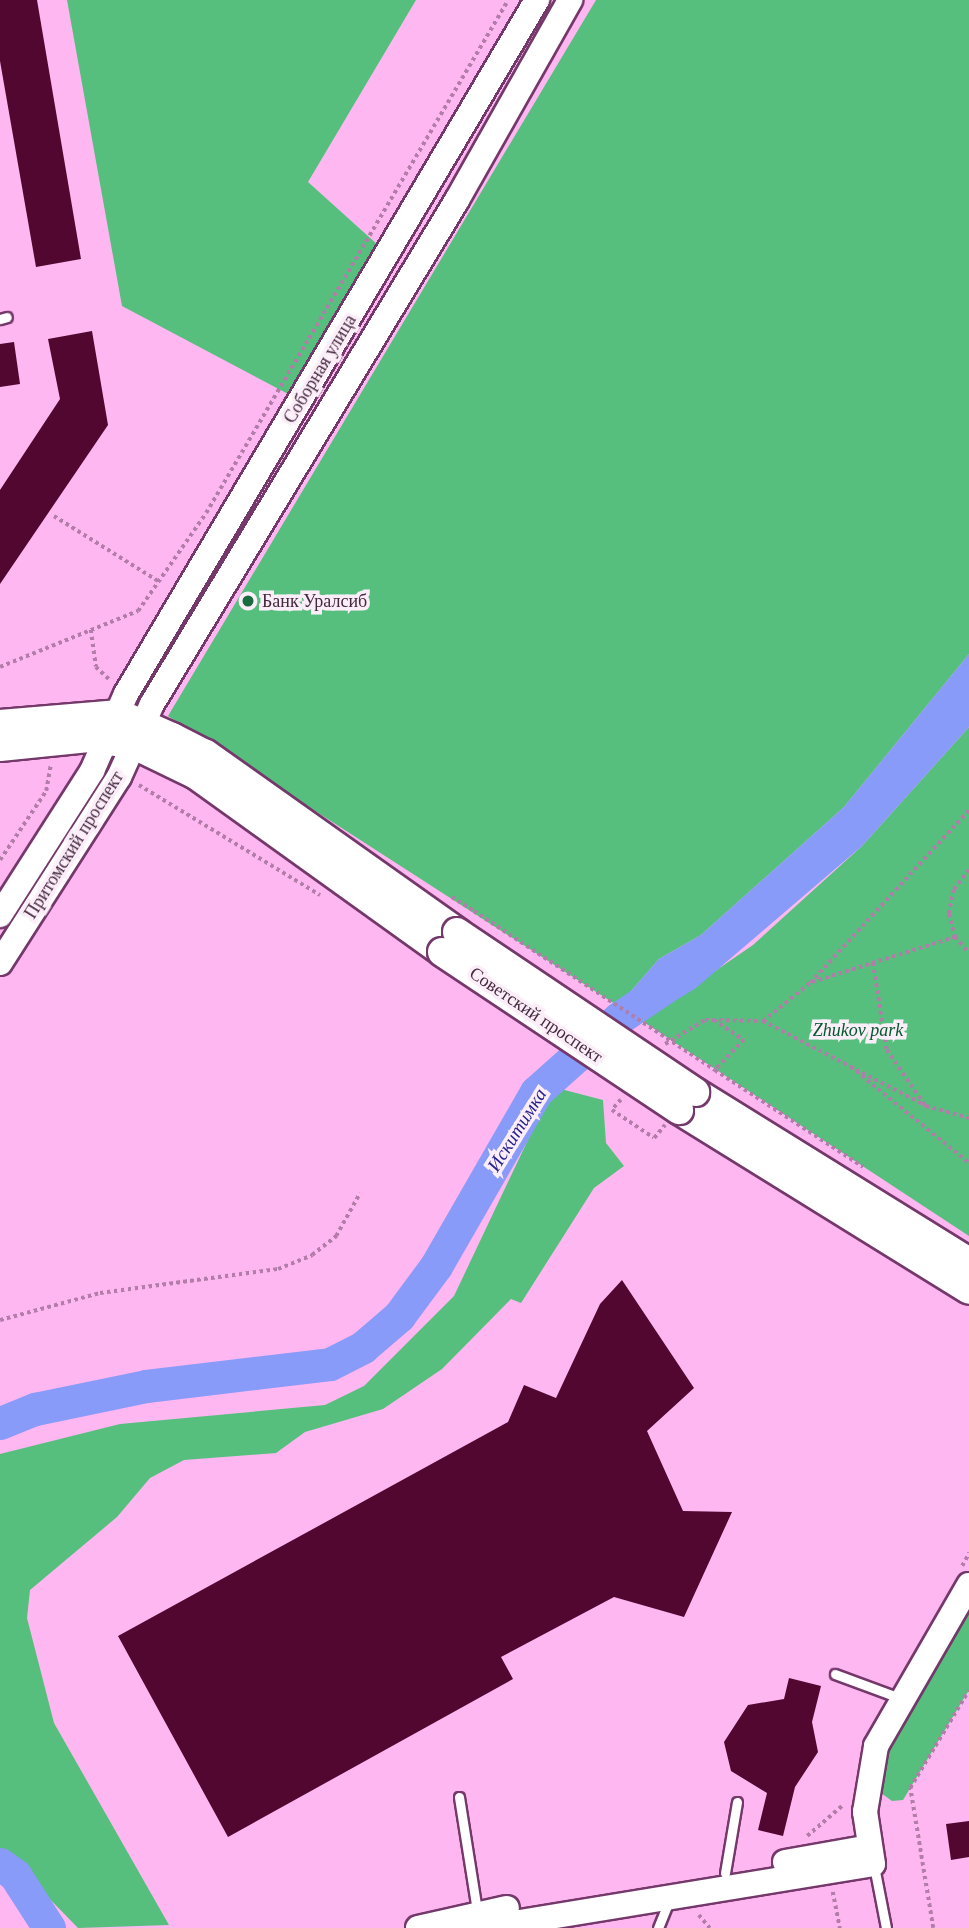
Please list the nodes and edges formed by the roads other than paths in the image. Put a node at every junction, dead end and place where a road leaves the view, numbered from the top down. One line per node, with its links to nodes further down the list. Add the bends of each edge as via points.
1 (537, 0): 3 (main road, Соборная улица)
2 (570, 0): 3 (main road, Соборная улица)
3 (305, 423): 5 (main road, Соборная улица, via 126,694)
4 (0, 724): 5 (main road)
5 (126, 731): 6 (main road); 7 (main road, Притомский проспект, via 92,771); 8 (main road, Притомский проспект, via 119,777); 9 (main road, Советский проспект, bridge, via 457,932)
6 (0, 747)
7 (1, 913)
8 (0, 963)
9 (681, 1108): 10 (main road, Советский проспект); 11 (main road, Советский проспект)
10 (969, 1262)
11 (969, 1290)
12 (969, 1585): 14 (main road)
13 (835, 1674): 14 (lane)
14 (900, 1698): 17 (main road, via 869,1775)
15 (459, 1797): 20 (lane)
16 (737, 1802): 18 (lane)
17 (872, 1856): 18 (main road); 19 (main road); 23 (lane)
18 (725, 1873): 20 (main road)
19 (680, 1902): 20 (main road); 22 (lane)
20 (480, 1920): 21 (main road)
21 (418, 1928)
22 (658, 1928)
23 (886, 1928)

